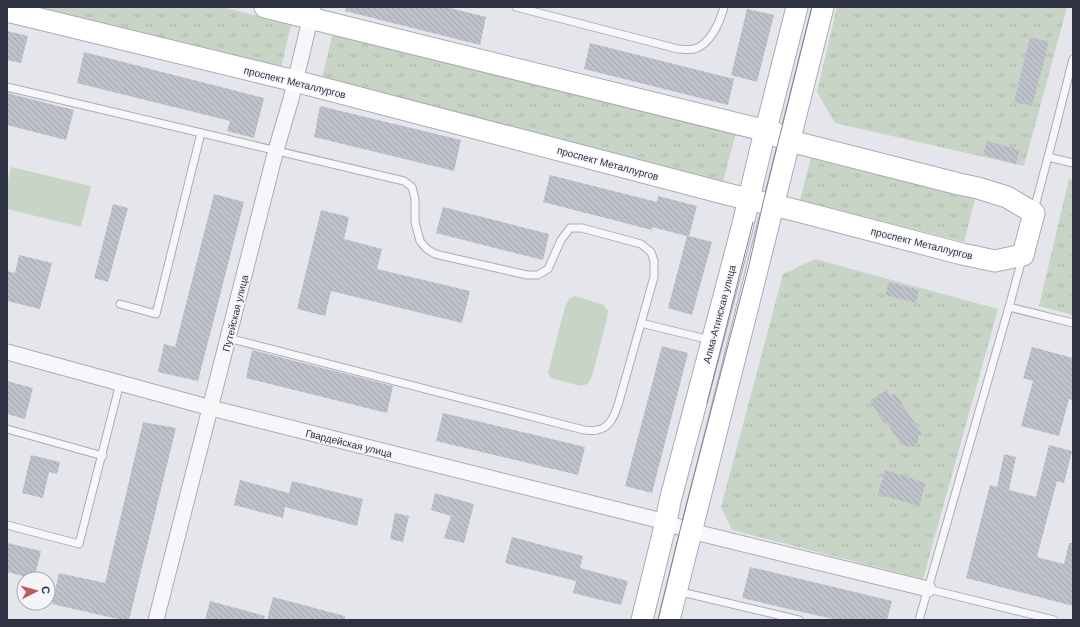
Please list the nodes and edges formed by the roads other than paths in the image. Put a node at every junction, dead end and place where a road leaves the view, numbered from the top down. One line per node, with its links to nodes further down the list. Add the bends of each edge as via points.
1 (265, 7): 7 (street)
2 (516, 7): 3 (lane, via 678,49 694,49 705,43 712,35)
3 (724, 7)
4 (796, 7): 11 (street, Алма-Атинская улица)
5 (823, 7): 13 (street)
6 (7, 11): 9 (street, проспект Металлургов)
7 (312, 13): 9 (street, Путейская улица); 11 (street)
8 (1073, 59): 15 (lane)
9 (295, 81): 14 (street, Путейская улица); 17 (street, проспект Металлургов)
10 (7, 87): 12 (lane)
11 (765, 131): 13 (street); 17 (street, Алма-Атинская улица)
12 (202, 133): 14 (lane); 21 (lane, via 156,314)
13 (790, 141): 18 (street); 19 (street, via 978,188 1007,197)
14 (276, 150): 23 (lane, via 404,181 412,187 415,222 420,241 435,254 527,275 538,275 548,269 561,240 570,228 582,228 641,244 651,252 654,277); 25 (street, Путейская улица)
15 (1048, 157): 16 (lane); 19 (lane)
16 (1073, 163)
17 (749, 199): 18 (street, проспект Металлургов); 26 (street, Алма-Атинская улица)
18 (774, 205): 20 (street, проспект Металлургов, via 995,261); 34 (street)
19 (1034, 212): 20 (street)
20 (1023, 255): 22 (lane)
21 (120, 304)
22 (1009, 307): 24 (lane); 35 (lane)
23 (641, 323): 25 (lane, via 612,420 597,430 584,430); 26 (lane)
24 (1073, 323)
25 (228, 338): 29 (street, Путейская улица)
26 (712, 340): 32 (street, Алма-Атинская улица)
27 (7, 352): 28 (street, Гвардейская улица)
28 (120, 383): 29 (street, Гвардейская улица); 31 (lane)
29 (211, 408): 32 (street, Гвардейская улица); 37 (street, Путейская улица)
30 (7, 429): 31 (lane)
31 (103, 456): 33 (lane, via 80,544)
32 (666, 522): 34 (street, Гвардейская улица); 38 (street, Алма-Атинская улица)
33 (7, 525)
34 (692, 531): 35 (street, Гвардейская улица); 36 (street)
35 (928, 589): 41 (lane); 42 (lane)
36 (677, 591): 39 (street); 40 (lane)
37 (156, 620)
38 (642, 620)
39 (669, 620)
40 (799, 620)
41 (919, 620)
42 (1054, 620)

